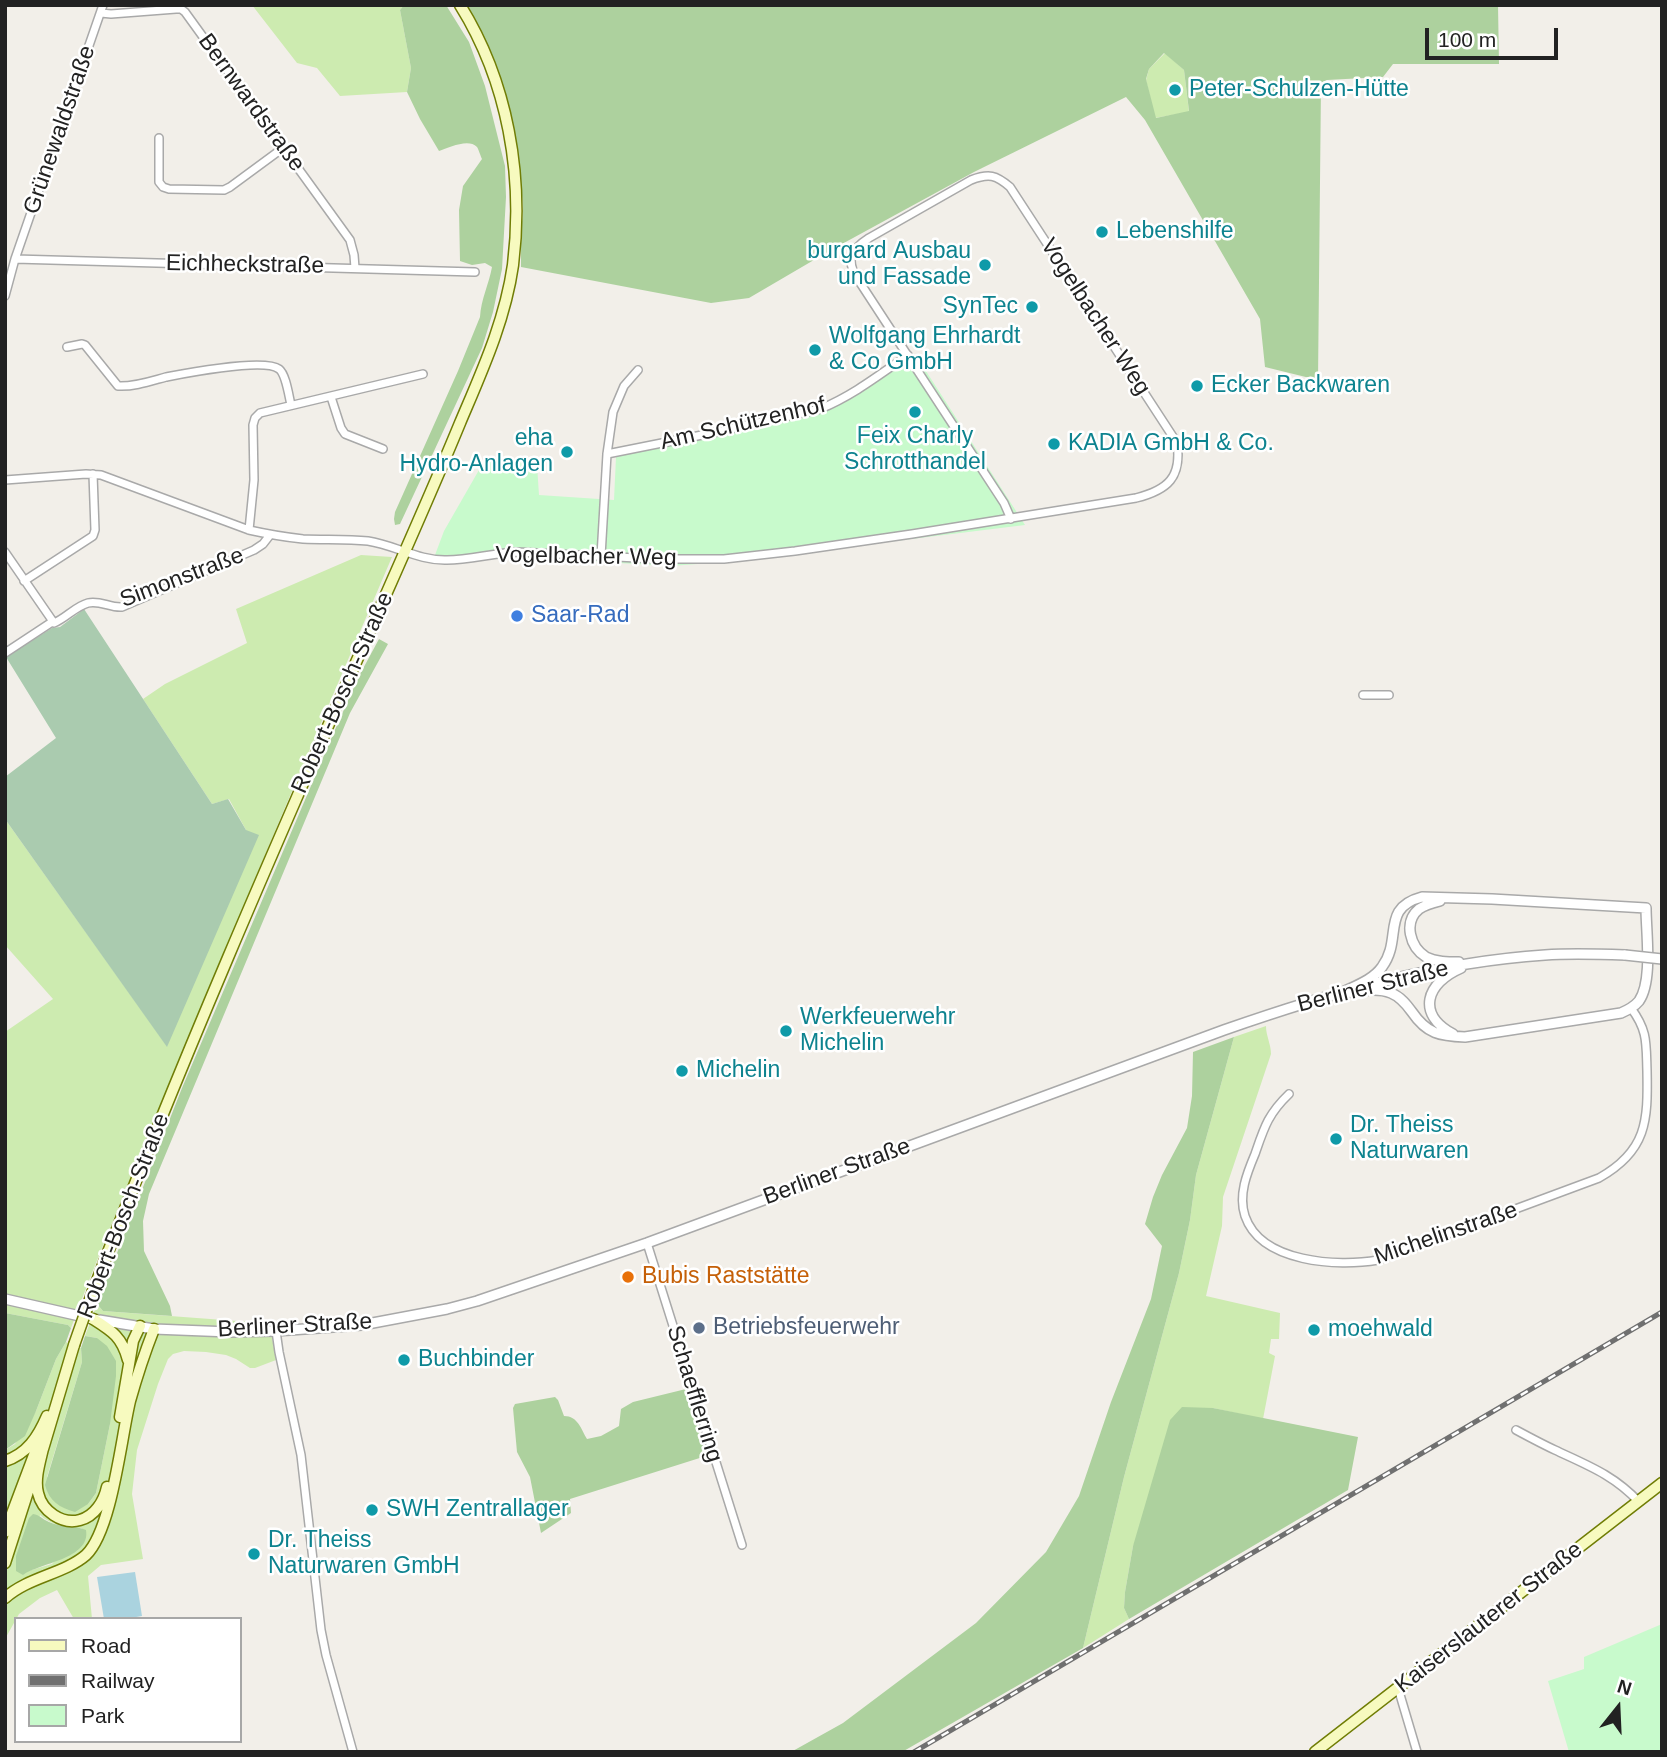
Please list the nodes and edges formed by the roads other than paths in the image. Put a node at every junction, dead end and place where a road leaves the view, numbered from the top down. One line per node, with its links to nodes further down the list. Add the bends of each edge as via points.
1 (460, 5): 23 (main road, Robert-Bosch-Straße, via 494,78 510,139 516,200 512,266 491,349)
2 (102, 9): 4 (street, Bernwardstraße, via 111,13 181,9); 5 (street, Grünewaldstraße)
3 (159, 138): 4 (street, via 159,182 169,189 224,190)
4 (283, 148): 6 (street, Bernwardstraße, via 350,240)
5 (15, 259): 6 (street, Eichheckstraße); 8 (street, Grünewaldstraße)
6 (355, 268): 7 (street, Eichheckstraße)
7 (475, 272)
8 (5, 296)
9 (67, 348): 14 (street, via 85,345 118,386 268,365 283,374)
10 (908, 355): 16 (street, Am Schützenhof, via 820,408); 19 (street, Vogelbacher Weg); 19 (street, Vogelbacher Weg, via 853,272 855,248 971,180 985,175 1001,179 1168,427 1178,453 1171,480 1153,494)
11 (638, 370): 16 (street, via 617,398)
12 (423, 374): 13 (street)
13 (331, 397): 14 (street); 15 (street, via 345,434)
14 (291, 405): 20 (street, via 255,418)
15 (383, 449)
16 (607, 454): 24 (street)
17 (93, 474): 18 (street, Vogelbacher Weg); 20 (street, Vogelbacher Weg); 25 (street, via 93,536)
18 (5, 480)
19 (1010, 519): 24 (street, Vogelbacher Weg, via 742,558)
20 (249, 530): 21 (street, Vogelbacher Weg)
21 (270, 535): 23 (street, Vogelbacher Weg, via 366,541); 26 (street, Simonstraße, via 254,550 122,607 91,602)
22 (5, 552): 25 (street)
23 (405, 552): 24 (street, Vogelbacher Weg, via 446,561 498,552); 44 (main road, Robert-Bosch-Straße, bridge, via 194,1036)
24 (601, 556)
25 (24, 581): 26 (street)
26 (52, 622): 27 (street, Simonstraße)
27 (5, 653)
28 (1363, 695): 29 (street)
29 (1388, 695)
30 (1450, 898): 32 (street, via 1414,914 1412,941 1426,957 1437,961); 33 (street, via 1409,901 1396,916 1382,968); 34 (street, via 1646,908 1646,980)
31 (1662, 959): 32 (street, Berliner Straße, bridge, via 1546,954)
32 (1485, 961): 33 (street, Berliner Straße); 35 (street, via 1442,979 1430,999 1430,1009 1442,1027)
33 (1341, 993): 35 (street, via 1390,993 1434,1034); 37 (street, Berliner Straße, via 1224,1030)
34 (1631, 1009): 35 (street); 36 (street, Michelinstraße, via 1646,1040 1648,1101 1643,1132 1630,1155 1599,1178 1378,1260 1328,1262 1296,1256 1266,1243 1248,1223 1243,1202 1246,1178 1268,1118)
35 (1465, 1037)
36 (1289, 1094)
37 (647, 1243): 42 (street, Berliner Straße, via 447,1309 362,1325); 52 (street, Schaefflerring)
38 (5, 1299): 39 (street, Berliner Straße)
39 (93, 1320): 40 (street, Berliner Straße); 43 (main road, via 118,1338)
40 (140, 1326): 41 (street, Berliner Straße); 43 (main road)
41 (154, 1329): 42 (street, Berliner Straße); 54 (main road, via 95,1543 85,1556)
42 (276, 1331): 56 (street, via 301,1455 321,1630)
43 (129, 1365): 47 (main road, via 107,1491 91,1514 66,1520 44,1507 37,1484)
44 (66, 1370): 45 (main road, Robert-Bosch-Straße); 47 (main road, Robert-Bosch-Straße)
45 (53, 1403): 48 (main road, via 28,1448); 51 (main road, Robert-Bosch-Straße)
46 (1516, 1430): 50 (street, via 1616,1480)
47 (44, 1444): 53 (main road, Robert-Bosch-Straße)
48 (5, 1461)
49 (1662, 1483): 50 (main road, Kaiserslauterer Straße)
50 (1639, 1502): 55 (main road, Kaiserslauterer Straße)
51 (5, 1532)
52 (742, 1545)
53 (5, 1563)
54 (5, 1598)
55 (1398, 1688): 57 (main road, Kaiserslauterer Straße); 58 (street)
56 (353, 1752)
57 (1315, 1752)
58 (1417, 1752)

